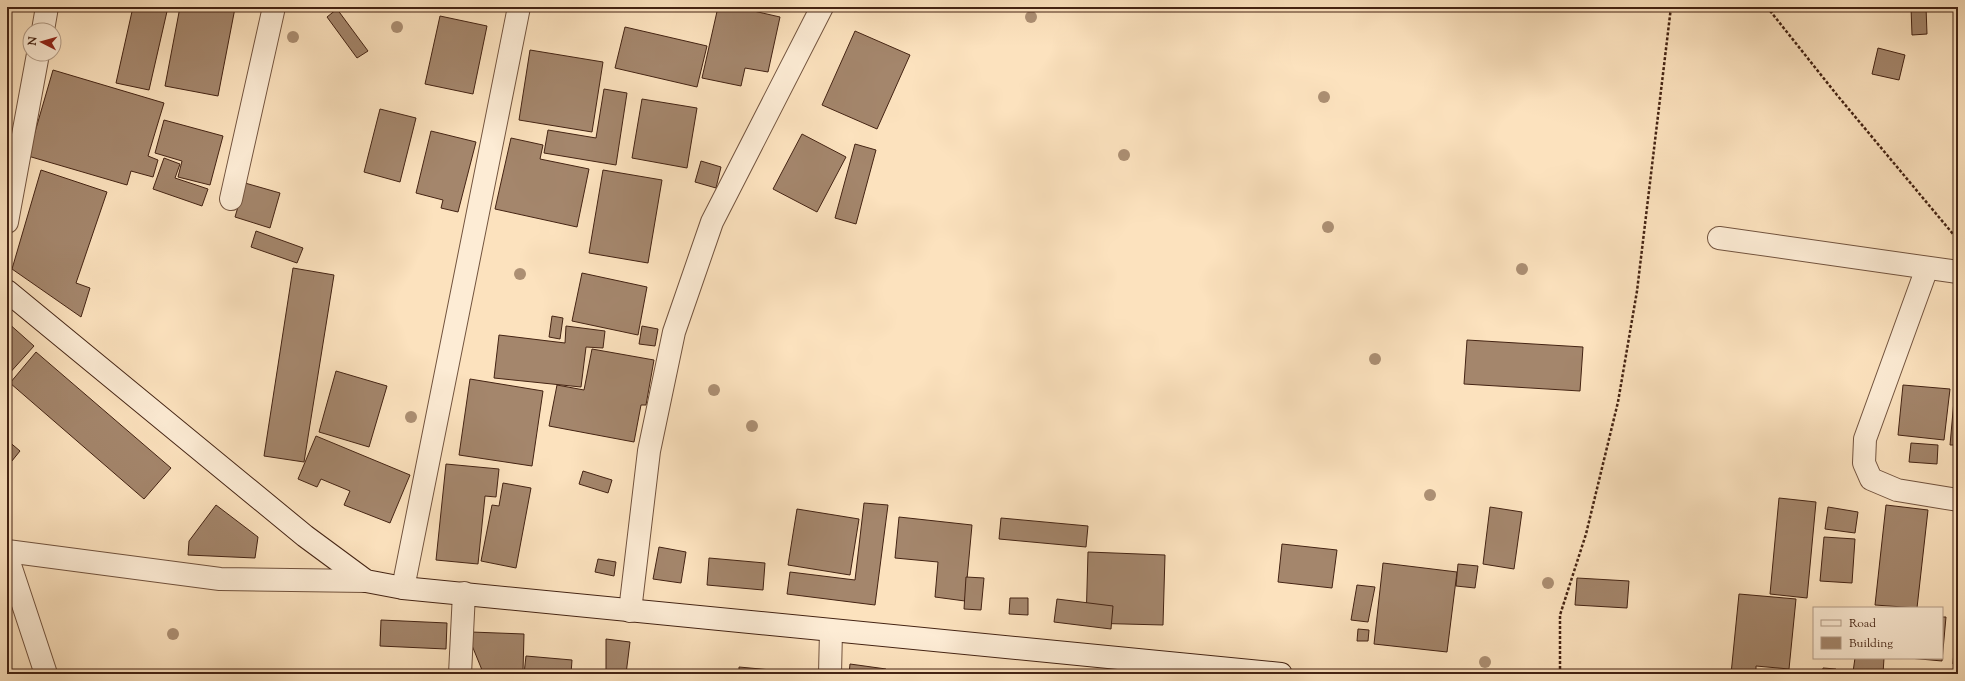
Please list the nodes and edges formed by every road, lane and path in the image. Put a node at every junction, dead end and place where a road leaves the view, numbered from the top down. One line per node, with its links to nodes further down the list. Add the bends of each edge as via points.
1 (47, 7): 7 (street)
2 (274, 7): 9 (street)
3 (519, 7): 20 (street)
4 (822, 7): 22 (street, via 712,222 674,332 649,451)
5 (1671, 7): 28 (path, via 1638,291 1618,402 1586,534 1560,615)
6 (1767, 7): 12 (path)
7 (44, 22)
8 (37, 62): 10 (street)
9 (231, 199)
10 (7, 222)
11 (1719, 238): 13 (street)
12 (1958, 240)
13 (1928, 268): 14 (street); 16 (street, via 1865,440 1864,463 1871,479 1897,490)
14 (1958, 272)
15 (7, 291): 19 (street, via 305,536)
16 (1958, 500)
17 (7, 551): 19 (street, via 220,578)
18 (7, 556): 24 (street)
19 (366, 581): 20 (street)
20 (403, 588): 21 (street)
21 (464, 593): 22 (street); 25 (street)
22 (630, 611): 23 (street)
23 (831, 631): 26 (street); 27 (street)
24 (46, 674)
25 (460, 674)
26 (830, 674)
27 (1281, 674)
28 (1560, 674)

